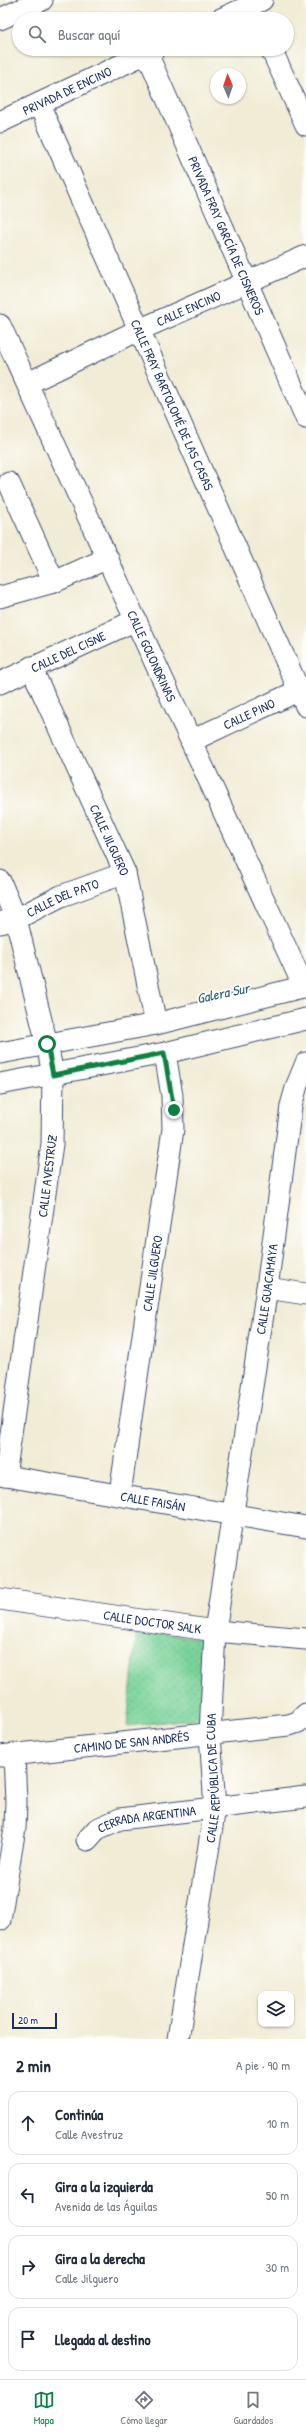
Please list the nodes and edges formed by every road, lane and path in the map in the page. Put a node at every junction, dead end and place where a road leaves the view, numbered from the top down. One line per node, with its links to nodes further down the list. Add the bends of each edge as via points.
1 (42, 0): 3 (street)
2 (257, 8): 4 (street)
3 (15, 12)
4 (244, 12)
5 (12, 14): 6 (street)
6 (0, 19)
7 (140, 56): 10 (street, PRIVADA DE ENCINO)
8 (153, 56): 14 (street, PRIVADA FRAY GARCÍA DE CISNEROS)
9 (275, 56): 12 (street)
10 (39, 104): 11 (street, PRIVADA DE ENCINO); 16 (street, CALLE FRAY BARTOLOMÉ DE LAS CASAS)
11 (0, 122)
12 (306, 125)
13 (306, 256): 14 (street, CALLE ENCINO)
14 (246, 283): 16 (street, CALLE ENCINO); 18 (street, PRIVADA FRAY GARCÍA DE CISNEROS)
15 (0, 325): 17 (street, CALLE GOLONDRINAS)
16 (139, 330): 17 (street, CALLE ENCINO); 26 (street, CALLE FRAY BARTOLOMÉ DE LAS CASAS)
17 (28, 383): 20 (street, CALLE GOLONDRINAS)
18 (306, 418)
19 (8, 483): 21 (street)
20 (108, 558): 21 (street); 23 (street, CALLE GOLONDRINAS)
21 (54, 582): 22 (street)
22 (0, 597)
23 (136, 620): 24 (street, CALLE DEL CISNE); 27 (street, CALLE GOLONDRINAS)
24 (31, 667): 25 (street, CALLE DEL CISNE); 28 (street, CALLE JILGUERO)
25 (0, 682)
26 (304, 695): 27 (street, CALLE PINO)
27 (191, 741): 31 (street, CALLE GOLONDRINAS)
28 (125, 873): 30 (street, CALLE DEL PATO, via 61,896); 33 (street, CALLE JILGUERO)
29 (0, 881): 30 (street, CALLE AVESTRUZ)
30 (8, 921): 34 (street, CALLE AVESTRUZ)
31 (305, 987): 33 (street)
32 (306, 1019): 36 (street)
33 (156, 1024): 34 (street)
34 (47, 1044): 35 (street); 38 (street, CALLE AVESTRUZ)
35 (0, 1053)
36 (164, 1053): 38 (street); 43 (street, CALLE JILGUERO, via 172,1096 173,1129)
37 (306, 1063): 40 (street, CALLE GUACAMAYA, via 296,1085 291,1106)
38 (53, 1075): 39 (street); 42 (street, CALLE AVESTRUZ, via 52,1144)
39 (0, 1084)
40 (267, 1288): 41 (street); 44 (street, CALLE GUACAMAYA)
41 (306, 1294)
42 (3, 1476): 43 (street, CALLE FAISÁN)
43 (120, 1494): 44 (street, CALLE FAISÁN)
44 (233, 1516): 45 (street, CALLE FAISÁN); 47 (street, CALLE REPÚBLICA DE CUBA)
45 (306, 1528)
46 (0, 1599): 47 (street, CALLE DOCTOR SALK)
47 (214, 1631): 48 (street, CALLE DOCTOR SALK); 50 (street, CALLE REPÚBLICA DE CUBA)
48 (306, 1639)
49 (306, 1714): 50 (street, CAMINO DE SAN ANDRÉS, via 298,1722 290,1725)
50 (210, 1734): 51 (street, CAMINO DE SAN ANDRÉS); 53 (street, CALLE REPÚBLICA DE CUBA)
51 (7, 1755): 55 (street, via 16,1802)
52 (306, 1797): 53 (street, CERRADA ARGENTINA)
53 (215, 1808): 54 (street, CERRADA ARGENTINA, via 120,1819 102,1826); 56 (street, CALLE REPÚBLICA DE CUBA)
54 (87, 1840)
55 (0, 1920)
56 (178, 2039)

